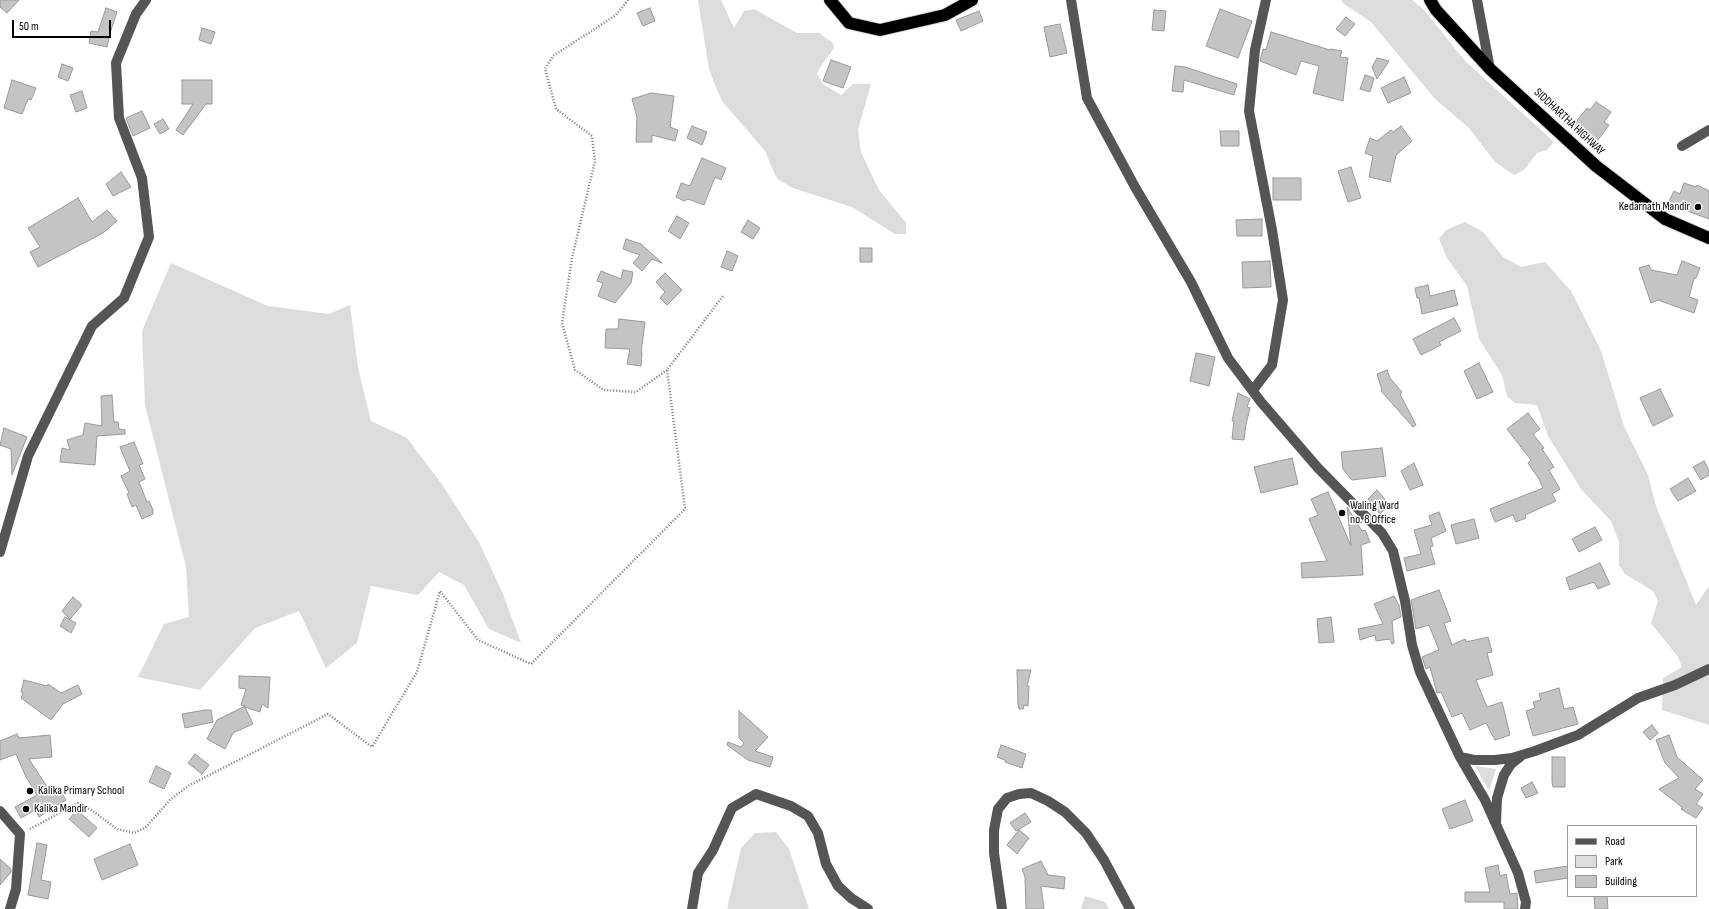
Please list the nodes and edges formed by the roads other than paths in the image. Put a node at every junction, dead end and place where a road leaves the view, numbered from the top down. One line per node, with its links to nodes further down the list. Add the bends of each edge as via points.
1 (146, 0): 13 (street, via 136,14 116,63 119,118 142,178 149,237 124,298 92,326 28,456)
2 (830, 0): 3 (highway, via 850,23 880,30 945,15)
3 (972, 0)
4 (1071, 0): 12 (street, via 1087,98 1135,187 1191,282 1228,358)
5 (1266, 0): 12 (street, via 1255,50 1249,111 1283,300 1272,365)
6 (1430, 0): 8 (highway, SIDDHARTHA HIGHWAY, via 1436,10)
7 (1477, 0): 8 (street)
8 (1490, 69): 11 (highway, SIDDHARTHA HIGHWAY, via 1596,166 1665,220)
9 (1709, 130): 10 (street)
10 (1682, 146)
11 (1709, 238)
12 (1253, 390): 16 (street, via 1318,468 1382,533 1393,551 1412,646 1420,672)
13 (0, 552)
14 (1709, 669): 15 (street, via 1638,698 1578,735)
15 (1525, 754): 16 (street, via 1512,758 1484,760); 18 (street, via 1511,764 1504,776 1497,798)
16 (1460, 757): 18 (street)
17 (0, 811): 19 (street, via 20,834 16,890)
18 (1496, 825): 24 (street, via 1518,873 1526,902)
19 (10, 909)
20 (692, 909): 21 (street, via 698,873 713,850 732,808 756,794 791,806 808,816 818,833 826,864 838,886)
21 (868, 909)
22 (1002, 909): 23 (street, via 994,853 994,830 998,809 1007,798 1031,793 1065,812 1086,832)
23 (1130, 909)
24 (1525, 909)

